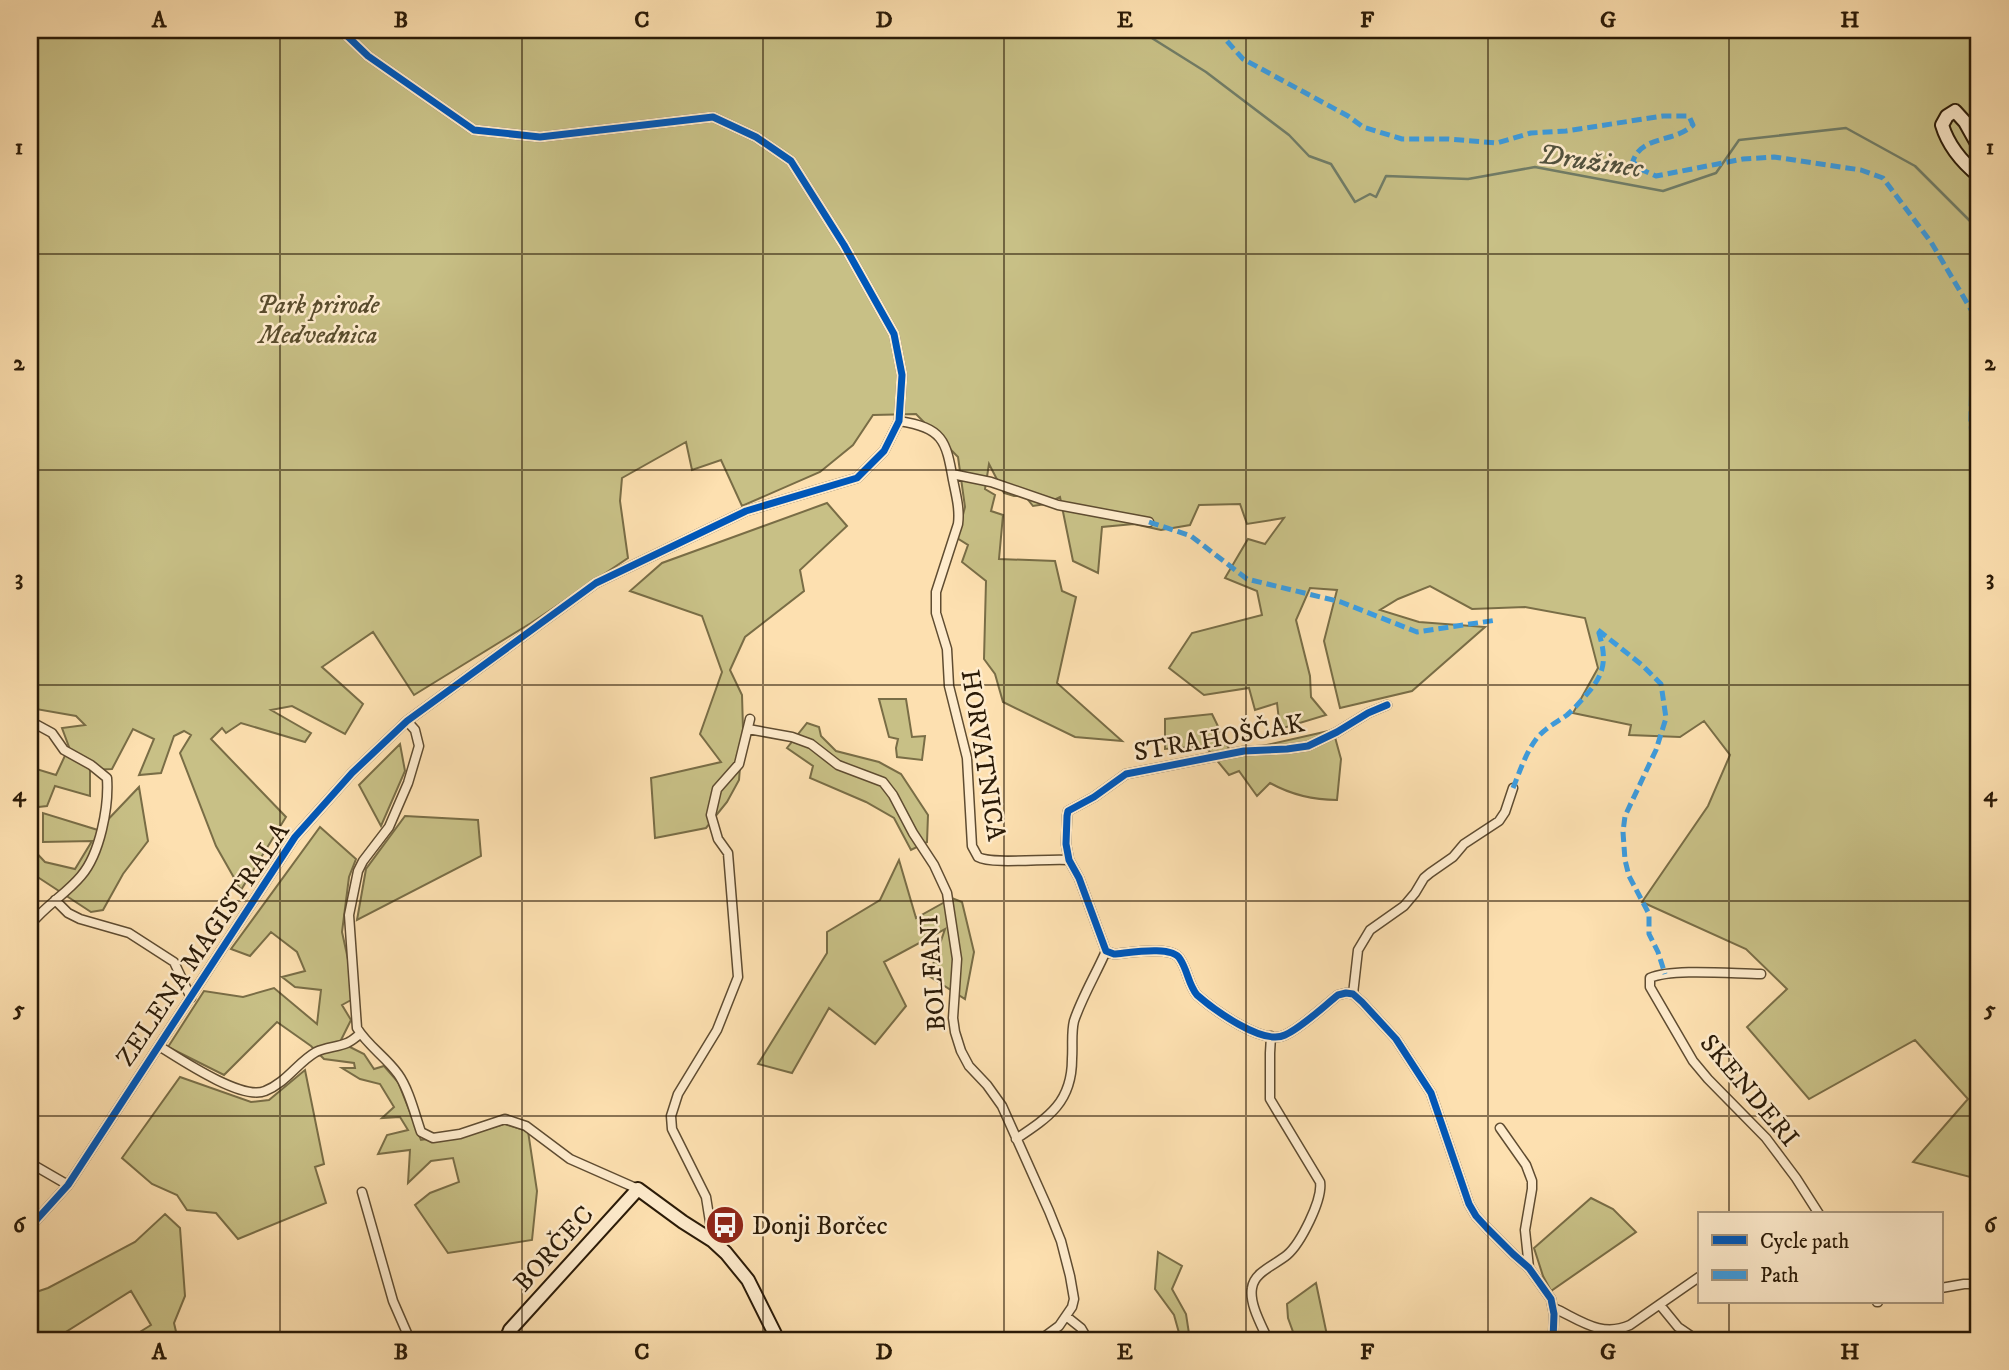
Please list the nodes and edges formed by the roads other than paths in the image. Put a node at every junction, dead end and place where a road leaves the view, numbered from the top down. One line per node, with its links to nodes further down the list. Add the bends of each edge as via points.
1 (341, 30): 4 (street, ZELENA MAGISTRALA, via 368,56 474,130 540,137 713,117 756,137 791,161 894,334 902,375)
2 (1979, 147): 3 (street, via 1955,111 1947,116 1944,132)
3 (1979, 176)
4 (900, 421): 5 (street, HORVATNICA, via 921,424 943,440); 10 (street, ZELENA MAGISTRALA, via 884,451 857,478 746,511 596,583)
5 (952, 474): 6 (street, via 1058,505); 13 (street, HORVATNICA, via 960,514 935,602 967,758 972,846 978,857 989,861)
6 (1149, 522)
7 (1387, 705): 13 (street, STRAHOŠČAK, via 1308,746 1244,751 1126,774 1068,811)
8 (750, 719): 11 (street)
9 (30, 721): 14 (street, via 107,778 97,850 81,876)
10 (407, 722): 19 (street, ZELENA MAGISTRALA, via 352,773 295,837); 20 (street, via 415,730 419,746 408,783 389,827 358,871 349,915)
11 (748, 729): 24 (street, BOLFANI, via 811,744 838,765 883,782 893,795 947,893 957,959 953,1018 961,1051 996,1096); 31 (street, via 738,764 717,789 711,815 728,853 738,977 717,1030 678,1094 671,1116 672,1129 706,1197)
12 (1513, 788): 18 (street, via 1501,818 1424,878 1404,906 1365,936 1358,950)
13 (1069, 860): 16 (street)
14 (55, 901): 15 (street); 19 (street, via 80,919 130,933 174,962)
15 (30, 925)
16 (1107, 951): 21 (street, via 1175,954 1197,995 1244,1027); 24 (street, via 1074,1022 1066,1093 1047,1118)
17 (1761, 974): 29 (street, SKENDERI, via 1672,973 1656,975 1649,982 1693,1061 1766,1138)
18 (1353, 994): 21 (street, via 1338,995 1285,1036); 32 (street, via 1396,1040 1431,1093 1476,1216)
19 (191, 998): 22 (street, ZELENA MAGISTRALA)
20 (360, 1034): 22 (street, via 316,1052 280,1083 256,1094 219,1080); 27 (street, via 401,1078 421,1132 433,1138 460,1134 505,1119 526,1126 570,1159)
21 (1271, 1036): 44 (street, via 1270,1099 1321,1188 1294,1248 1259,1274 1252,1286 1253,1302)
22 (159, 1046): 26 (street, ZELENA MAGISTRALA)
23 (1500, 1128): 32 (street, via 1532,1181 1525,1230)
24 (1017, 1139): 38 (street, BOLFANI, via 1066,1257 1074,1298)
25 (30, 1163): 26 (street)
26 (68, 1185): 30 (street, ZELENA MAGISTRALA)
27 (638, 1189): 31 (street); 40 (street, BORČEC, via 510,1330)
28 (362, 1192): 39 (street, via 393,1301)
29 (1818, 1212)
30 (30, 1227)
31 (713, 1241): 41 (street, via 748,1280)
32 (1529, 1268): 37 (street)
33 (1698, 1278): 36 (street)
34 (1979, 1284): 35 (street)
35 (1942, 1288)
36 (1660, 1305): 37 (street, via 1630,1325 1611,1330 1587,1326); 46 (street, via 1678,1327)
37 (1554, 1308): 45 (street)
38 (1066, 1316): 42 (street); 43 (street, via 1082,1328)
39 (410, 1340)
40 (506, 1340)
41 (778, 1340)
42 (1040, 1340)
43 (1088, 1340)
44 (1268, 1340)
45 (1553, 1340)
46 (1697, 1340)

